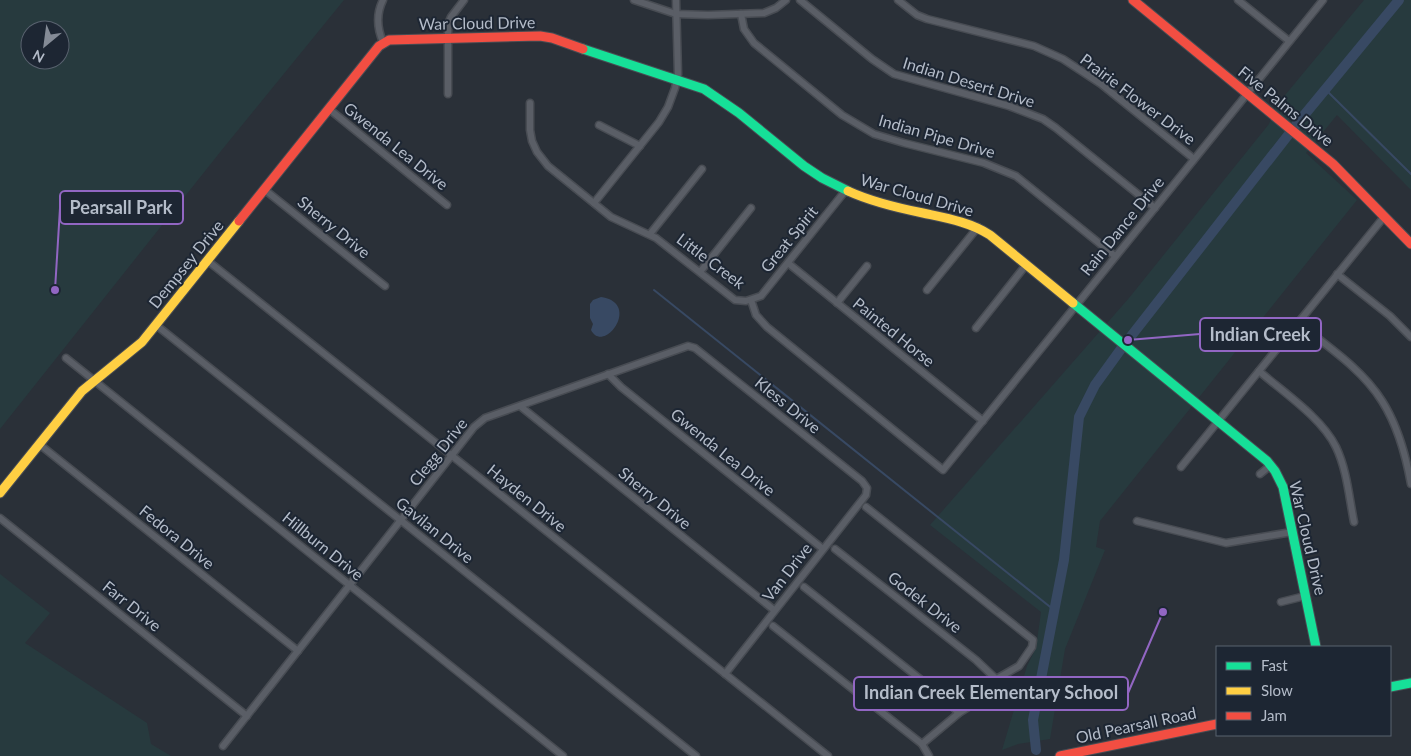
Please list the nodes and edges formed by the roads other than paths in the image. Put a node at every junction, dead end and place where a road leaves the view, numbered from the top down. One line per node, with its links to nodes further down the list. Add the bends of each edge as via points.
1 (383, 0): 15 (street, via 378,10 378,21)
2 (464, 0): 13 (street, via 448,24)
3 (634, 0): 11 (street)
4 (676, 0): 11 (street)
5 (786, 0): 12 (street, via 764,13)
6 (800, 0): 30 (street, Indian Desert Drive, via 894,74 1009,106 1043,120)
7 (898, 0): 23 (street, Prairie Flower Drive, via 927,19 1034,46 1063,59 1101,84)
8 (1133, 0): 17 (street, Five Palms Drive)
9 (1238, 0): 14 (street)
10 (1323, 0): 14 (street, Rain Dance Drive)
11 (676, 14): 12 (street); 16 (street)
12 (741, 14): 35 (street, Indian Pipe Drive, via 744,29 754,43 850,121 874,134 1005,171)
13 (448, 39): 15 (street, War Cloud Drive); 16 (street, War Cloud Drive, via 552,38); 18 (street)
14 (1289, 41): 17 (street, Rain Dance Drive)
15 (384, 42): 20 (street, Dempsey Drive)
16 (677, 80): 22 (street, via 666,112); 26 (street, War Cloud Drive, via 714,95 806,168)
17 (1246, 93): 23 (street, Rain Dance Drive); 31 (street, Five Palms Drive, via 1347,176)
18 (448, 94)
19 (530, 103): 27 (street, Little Creek, via 530,130 537,152 548,166)
20 (329, 109): 25 (street, Dempsey Drive); 28 (street, Gwenda Lea Drive)
21 (599, 125): 22 (street)
22 (640, 146): 27 (street)
23 (1194, 159): 30 (street, Rain Dance Drive)
24 (702, 169): 33 (street)
25 (265, 190): 36 (street, Dempsey Drive); 42 (street, Sherry Drive)
26 (846, 190): 32 (street, War Cloud Drive, via 884,204); 37 (street, Great Spirit)
27 (594, 204): 33 (street, Little Creek, via 611,217)
28 (447, 205)
29 (751, 208): 40 (street)
30 (1155, 208): 35 (street, Rain Dance Drive)
31 (1384, 217): 34 (street, Five Palms Drive); 41 (street)
32 (978, 227): 38 (street, War Cloud Drive); 43 (street)
33 (650, 234): 40 (street, Little Creek)
34 (1411, 244)
35 (1114, 256): 46 (street, Rain Dance Drive)
36 (208, 261): 48 (street, Dempsey Drive); 60 (street, Hayden Drive)
37 (788, 263): 44 (street, Great Spirit, via 761,296); 45 (street, Painted Horse)
38 (1026, 265): 46 (street, War Cloud Drive); 49 (street)
39 (866, 266): 45 (street)
40 (700, 272): 44 (street, Little Creek, via 730,297 740,301)
41 (1337, 274): 47 (street); 50 (street)
42 (385, 286)
43 (926, 290)
44 (751, 300): 63 (street, Little Creek, via 756,314 768,327)
45 (836, 303): 58 (street, Painted Horse)
46 (1075, 306): 57 (street, War Cloud Drive); 58 (street, Rain Dance Drive)
47 (1298, 323): 53 (street); 65 (street, via 1360,374 1382,401 1403,447)
48 (156, 325): 55 (street, Dempsey Drive, via 130,354); 70 (street, Gavilan Drive)
49 (976, 328)
50 (1411, 337)
51 (691, 347): 54 (street, Clegg Drive); 66 (street, Kless Drive)
52 (66, 358): 55 (street, Hillburn Drive)
53 (1259, 371): 57 (street); 72 (street, via 1315,419 1330,437 1340,458)
54 (608, 374): 56 (street, Clegg Drive); 74 (street, Gwenda Lea Drive)
55 (93, 380): 59 (street, Dempsey Drive); 76 (street, Hillburn Drive)
56 (520, 406): 60 (street, Clegg Drive, via 480,422); 80 (street, Sherry Drive)
57 (1219, 420): 61 (street, War Cloud Drive); 62 (street)
58 (983, 421): 63 (street, Rain Dance Drive)
59 (39, 444): 67 (street, Dempsey Drive); 83 (street, Fedora Drive)
60 (453, 456): 70 (street, Clegg Drive); 84 (street, Hayden Drive)
61 (1271, 464): 64 (street); 73 (street, War Cloud Drive, via 1283,487)
62 (1181, 467)
63 (943, 470)
64 (1260, 474)
65 (1411, 484)
66 (867, 488): 74 (street, Van Drive, via 866,495)
67 (0, 493)
68 (866, 507): 85 (street, via 1033,640 1019,666)
69 (0, 518): 89 (street, Farr Drive)
70 (401, 520): 76 (street, Clegg Drive); 94 (street, Gavilan Drive)
71 (1137, 521): 73 (street, via 1226,543)
72 (1354, 522)
73 (1292, 532): 78 (street, War Cloud Drive)
74 (823, 549): 80 (street, Van Drive)
75 (835, 549): 85 (street, Godek Drive)
76 (350, 585): 83 (street, Clegg Drive); 93 (street, Hillburn Drive)
77 (804, 587): 88 (street)
78 (1305, 596): 79 (street); 82 (street, War Cloud Drive)
79 (1280, 602)
80 (774, 610): 84 (street, Van Drive)
81 (772, 626): 91 (street)
82 (1316, 646)
83 (298, 651): 89 (street, Clegg Drive)
84 (725, 674): 95 (street, Hayden Drive)
85 (996, 679): 88 (street, via 986,685 968,709)
86 (1411, 683): 87 (street)
87 (1391, 688)
88 (959, 713): 91 (street)
89 (247, 716): 92 (street, Clegg Drive)
90 (1216, 724): 97 (street, Old Pearsall Road)
91 (922, 744): 96 (street)
92 (223, 746)
93 (563, 756)
94 (696, 756)
95 (828, 756)
96 (929, 756)
97 (1060, 756)

